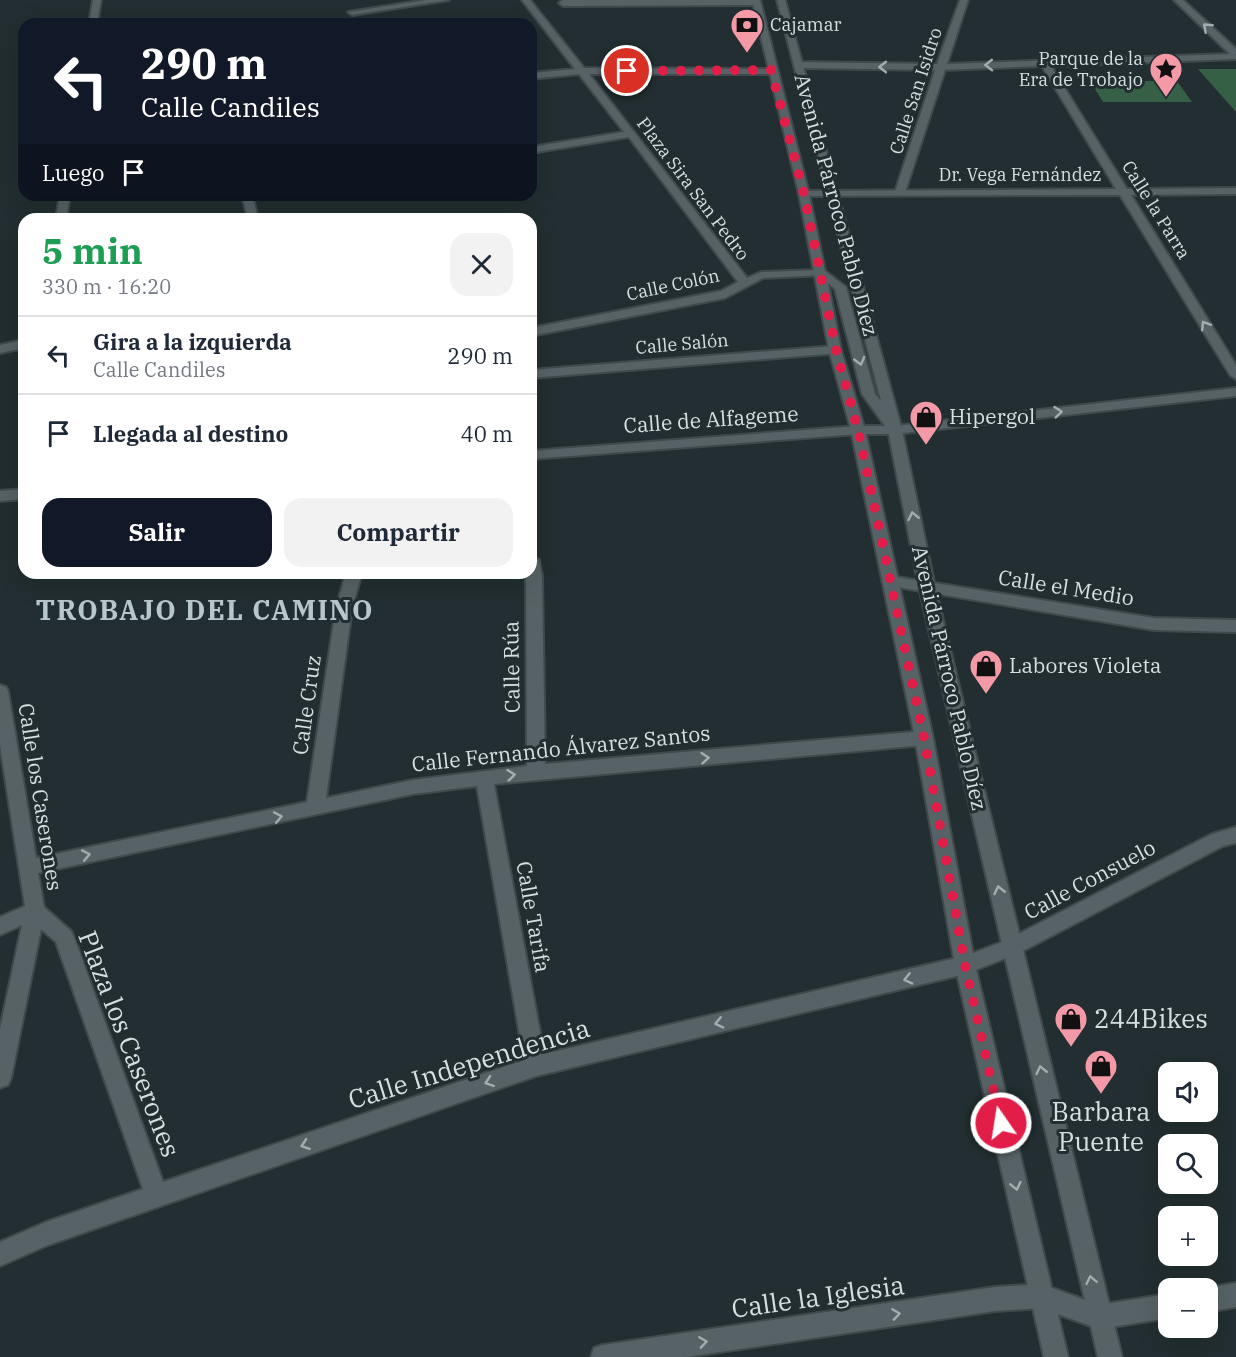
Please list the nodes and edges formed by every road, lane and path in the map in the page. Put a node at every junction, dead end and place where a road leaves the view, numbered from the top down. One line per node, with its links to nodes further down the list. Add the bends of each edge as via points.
1 (96, 0): 10 (street)
2 (445, 0): 9 (street)
3 (526, 0): 16 (street, Plaza Sira San Pedro)
4 (781, 0): 13 (street, Avenida Párroco Pablo Díez)
5 (964, 0): 14 (street, Calle San Isidro)
6 (1178, 0): 11 (street, one-way to 6)
7 (756, 1): 8 (street); 15 (street, Avenida Párroco Pablo Díez)
8 (563, 3)
9 (352, 12)
10 (94, 18)
11 (1236, 55): 12 (street)
12 (1045, 64): 14 (street, one-way to 14); 20 (street, Calle la Parra)
13 (799, 65): 14 (street, one-way to 13); 23 (street, Avenida Párroco Pablo Díez)
14 (942, 67): 22 (street, Calle San Isidro)
15 (771, 70): 16 (street); 24 (street, Avenida Párroco Pablo Díez)
16 (582, 71): 17 (street); 18 (street, Plaza Sira San Pedro)
17 (537, 75)
18 (631, 134): 19 (street); 26 (street, Plaza Sira San Pedro)
19 (537, 149)
20 (1123, 191): 21 (street, Dr. Vega Fernández); 22 (street, Dr. Vega Fernández); 32 (street, Calle la Parra, one-way to 20)
21 (1236, 191)
22 (900, 192): 23 (street, Dr. Vega Fernández)
23 (833, 193): 24 (street, Dr. Vega Fernández); 35 (street, Avenida Párroco Pablo Díez)
24 (804, 194): 25 (street, Avenida Párroco Pablo Díez)
25 (820, 273): 26 (street, Calle Colón, via 761,275); 30 (street, Avenida Párroco Pablo Díez); 35 (street, one-way to 35, via 840,287 868,394)
26 (747, 284): 27 (street, Calle Colón, via 725,294)
27 (537, 332)
28 (18, 345): 29 (street)
29 (0, 349)
30 (836, 350): 31 (street, Calle Salón); 34 (street, Avenida Párroco Pablo Díez)
31 (537, 375)
32 (1236, 375)
33 (1236, 392): 35 (street, Calle de Alfageme, one-way to 33)
34 (858, 430): 35 (street, Calle de Alfageme); 36 (street, Calle de Alfageme); 41 (street, Avenida Párroco Pablo Díez)
35 (895, 430): 42 (street, Avenida Párroco Pablo Díez, one-way to 35)
36 (537, 455)
37 (18, 494): 38 (street)
38 (0, 496)
39 (352, 579): 48 (street, Calle Cruz, via 344,608)
40 (534, 579): 46 (street, Calle Rúa)
41 (890, 581): 42 (street, Calle el Medio); 45 (street, Avenida Párroco Pablo Díez)
42 (927, 587): 43 (street, Calle el Medio, via 1154,624); 53 (street, Avenida Párroco Pablo Díez, one-way to 42)
43 (1236, 626)
44 (0, 691): 50 (street, Calle los Caserones)
45 (924, 738): 46 (street, Calle Fernando Álvarez Santos, one-way to 45); 54 (street, Avenida Párroco Pablo Díez)
46 (536, 772): 47 (street, Calle Fernando Álvarez Santos, one-way to 46)
47 (484, 777): 48 (street, Calle Fernando Álvarez Santos, via 413,787); 55 (street, Calle Tarifa)
48 (315, 809): 50 (street, Calle Fernando Álvarez Santos, one-way to 48)
49 (1236, 835): 53 (street, Calle Consuelo, via 1219,839)
50 (29, 867): 51 (street, Calle los Caserones)
51 (35, 911): 52 (street); 56 (street); 57 (street, Plaza los Caserones, via 64,937)
52 (0, 926)
53 (1012, 947): 54 (street, Calle Consuelo); 63 (street, Avenida Párroco Pablo Díez, one-way to 53)
54 (965, 965): 55 (street, Calle Independencia, one-way to 55); 60 (street, Avenida Párroco Pablo Díez, one-way to 60)
55 (536, 1066): 57 (street, Calle Independencia, one-way to 57)
56 (0, 1078)
57 (158, 1196): 58 (street, Calle Independencia)
58 (0, 1254)
59 (1236, 1295): 61 (street)
60 (1041, 1296): 63 (street); 64 (street, Calle la Iglesia, one-way to 60, via 995,1299); 65 (street, Avenida Párroco Pablo Díez)
61 (1218, 1298)
62 (1158, 1308): 63 (street)
63 (1099, 1317): 66 (street, Avenida Párroco Pablo Díez)
64 (603, 1357)
65 (1056, 1357)
66 (1110, 1357)

